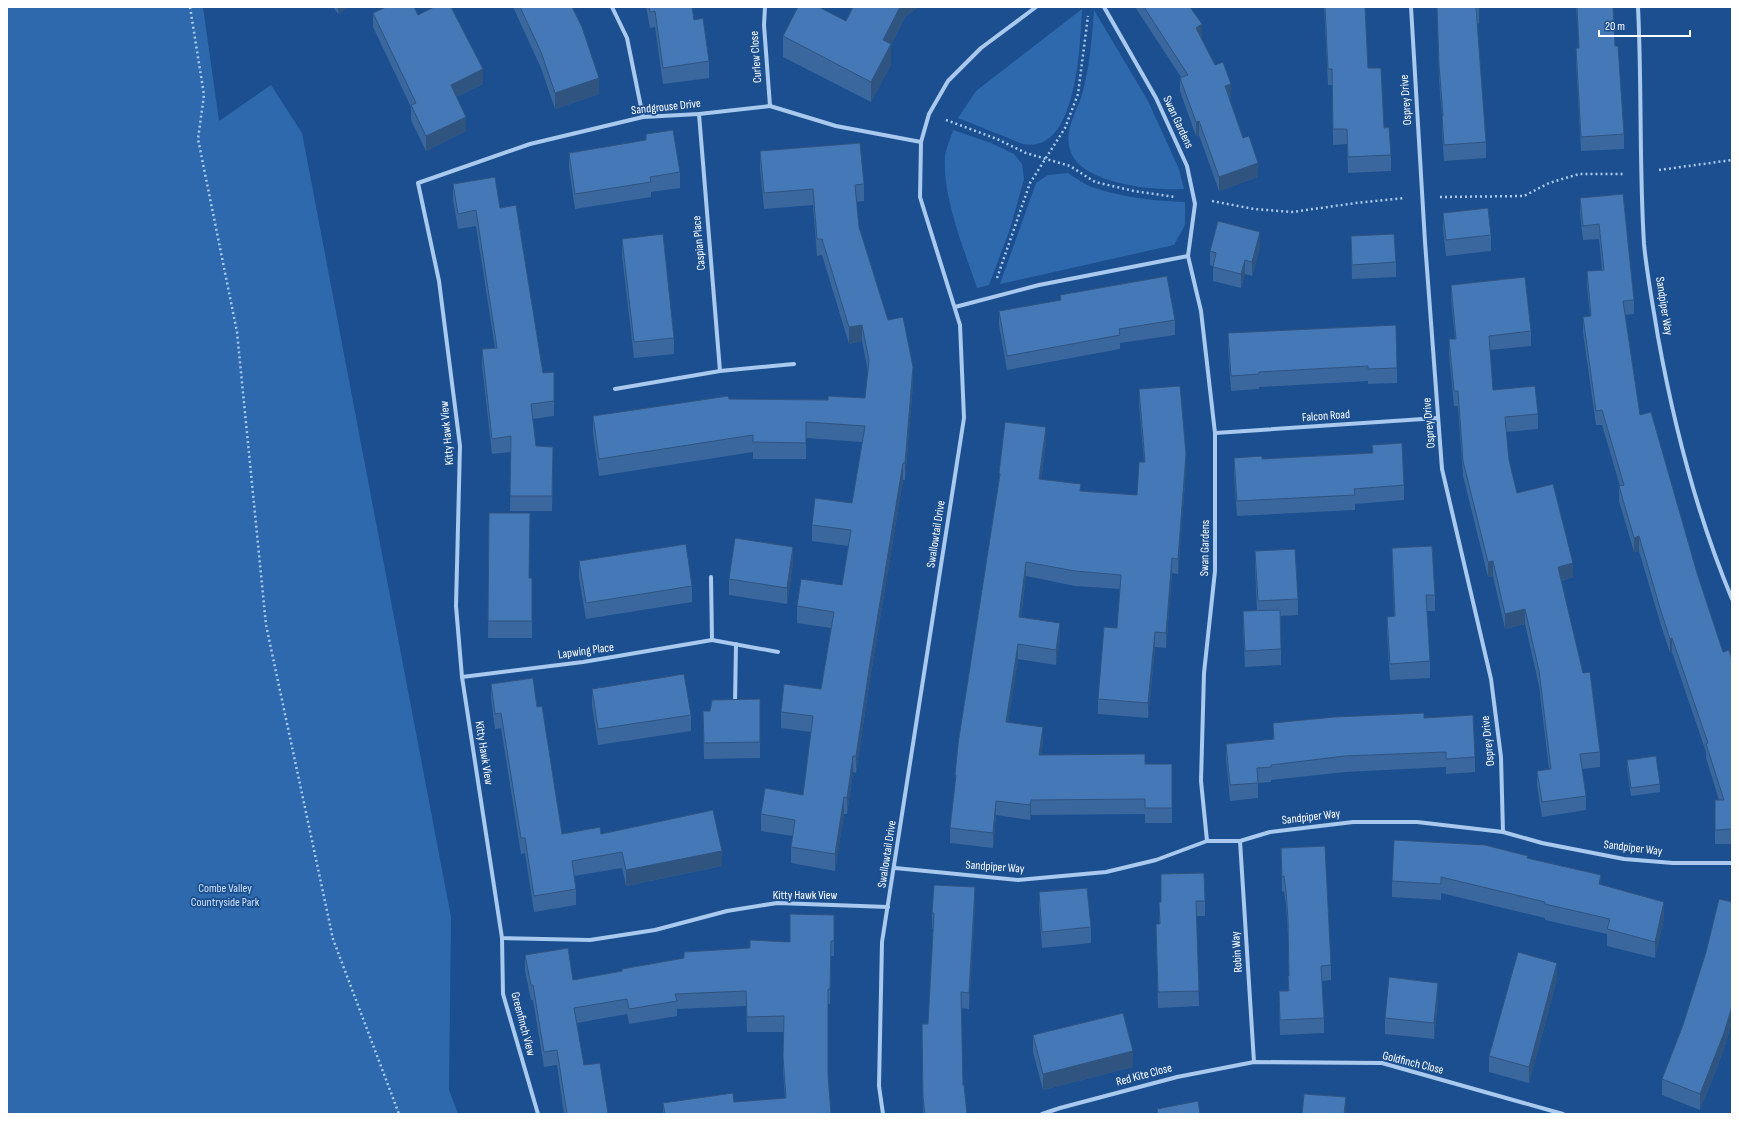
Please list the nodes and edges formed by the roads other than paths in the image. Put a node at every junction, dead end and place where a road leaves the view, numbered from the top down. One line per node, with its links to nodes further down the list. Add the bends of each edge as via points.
1 (612, 7): 9 (street, via 627,38)
2 (766, 7): 7 (street, Curlew Close, via 764,25)
3 (1036, 7): 10 (street, Swallowtail Drive, via 981,48 948,81 929,114)
4 (1104, 7): 12 (street, Swan Gardens, via 1156,98 1188,166 1195,204)
5 (1411, 7): 17 (street, Osprey Drive)
6 (1638, 7): 20 (street, Sandpiper Way, via 1644,244 1650,290 1668,394 1687,470)
7 (770, 106): 8 (street, Sandgrouse Drive); 10 (street, Sandgrouse Drive, via 836,126)
8 (699, 114): 9 (street, Sandgrouse Drive); 15 (street, Caspian Place)
9 (643, 117): 11 (street, Sandgrouse Drive, via 530,144)
10 (921, 142): 13 (street, Swallowtail Drive, via 920,197)
11 (418, 183): 24 (street, Kitty Hawk View, via 439,281 460,446 456,606)
12 (1188, 256): 13 (street, via 1038,286); 18 (street, Swan Gardens, via 1201,311)
13 (955, 307): 30 (street, Swallowtail Drive, via 960,325 964,418)
14 (794, 364): 15 (street)
15 (720, 370): 16 (street)
16 (615, 389)
17 (1438, 418): 18 (street, Falcon Road); 26 (street, Osprey Drive, via 1442,469 1491,679 1501,757)
18 (1215, 433): 27 (street, Swan Gardens, via 1215,571 1204,673 1201,781)
19 (711, 577): 21 (street)
20 (1732, 599)
21 (712, 640): 22 (street, Lapwing Place); 24 (street, Lapwing Place, via 583,662)
22 (736, 644): 23 (street, Lapwing Place); 25 (street)
23 (778, 652)
24 (462, 677): 32 (street, Kitty Hawk View)
25 (735, 706)
26 (1503, 832): 28 (street, Sandpiper Way, via 1417,822 1353,822 1270,832); 29 (street, Sandpiper Way, via 1542,843 1624,859 1673,863)
27 (1207, 841): 28 (street, Sandpiper Way); 30 (street, Sandpiper Way, via 1156,860 1106,872 1032,879 1018,880)
28 (1240, 841): 33 (street, Robin Way)
29 (1732, 863)
30 (895, 868): 31 (street, Swallowtail Drive)
31 (888, 907): 32 (street, Kitty Hawk View, via 777,903 727,911 655,930 590,940); 35 (street, Swallowtail Drive, via 882,942 879,1086)
32 (502, 938): 34 (street, Greenfinch View, via 503,994)
33 (1254, 1062): 36 (street, Red Kite Close, via 1177,1077); 37 (street, Goldfinch Close, via 1382,1063)
34 (538, 1114)
35 (883, 1114)
36 (1042, 1114)
37 (1563, 1114)

